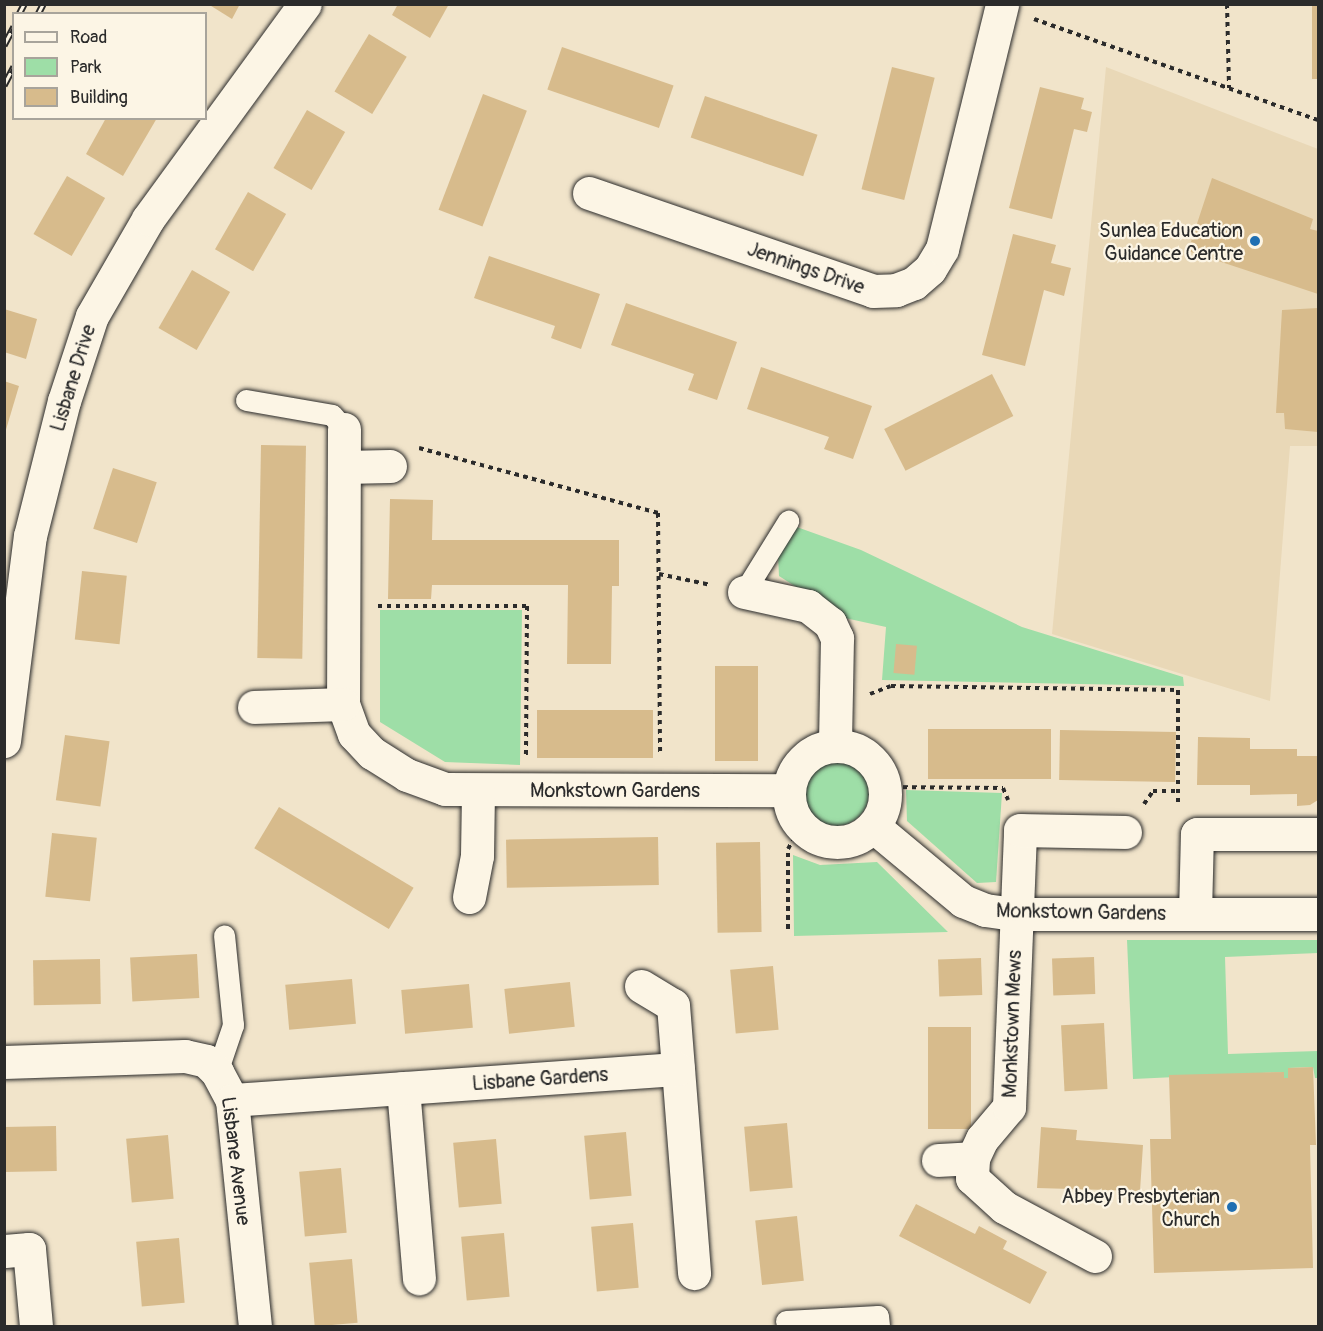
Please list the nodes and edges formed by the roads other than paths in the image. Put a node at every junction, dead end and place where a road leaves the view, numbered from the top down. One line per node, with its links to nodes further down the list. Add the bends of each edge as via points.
1 (305, 4): 12 (street, Lisbane Drive, via 148,219 92,316 64,401 30,536)
2 (1003, 6): 3 (street, Jennings Drive, via 942,249 930,269 914,283 896,290 873,291)
3 (589, 193)
4 (246, 400): 5 (lane, via 332,414)
5 (344, 429): 7 (street, Monkstown Gardens)
6 (390, 466): 7 (street)
7 (344, 467): 10 (street, Monkstown Gardens)
8 (788, 521): 9 (lane)
9 (744, 592): 13 (street, via 808,606 830,623 837,638)
10 (343, 704): 11 (street); 14 (street, Monkstown Gardens, via 354,734 372,753 407,775 445,789)
11 (254, 707)
12 (4, 741)
13 (835, 746): 15 (street, via 807,756 797,767); 16 (street, via 862,753 873,762 885,787 885,801)
14 (478, 790): 15 (street, Monkstown Gardens); 19 (street, via 477,856)
15 (789, 790): 16 (street, via 792,812 801,826 829,841 860,836)
16 (873, 826): 20 (street, Monkstown Gardens, via 963,901 985,910)
17 (1125, 832): 20 (street, Monkstown Mews, via 1020,830)
18 (1317, 834): 21 (street, via 1197,834)
19 (469, 897)
20 (1015, 914): 21 (street, Monkstown Gardens); 30 (street, Monkstown Mews, via 1009,1107 982,1139)
21 (1196, 914): 22 (street, Monkstown Gardens)
22 (1318, 914)
23 (224, 935): 27 (lane, via 233,1025)
24 (641, 986): 26 (street, via 673,1005)
25 (4, 1062): 27 (street, Lisbane Avenue, via 185,1056 206,1061)
26 (678, 1069): 28 (street, Lisbane Gardens); 34 (street)
27 (217, 1072): 29 (street, Lisbane Avenue)
28 (403, 1088): 29 (street, Lisbane Gardens); 35 (street)
29 (232, 1101): 38 (street, Lisbane Avenue)
30 (973, 1158): 31 (street); 33 (street, via 972,1178 1004,1207)
31 (938, 1161)
32 (5, 1251): 37 (street, via 28,1249)
33 (1095, 1256)
34 (694, 1273)
35 (419, 1278)
36 (786, 1320): 39 (lane, via 878,1316)
37 (36, 1326)
38 (255, 1326)
39 (879, 1326)

